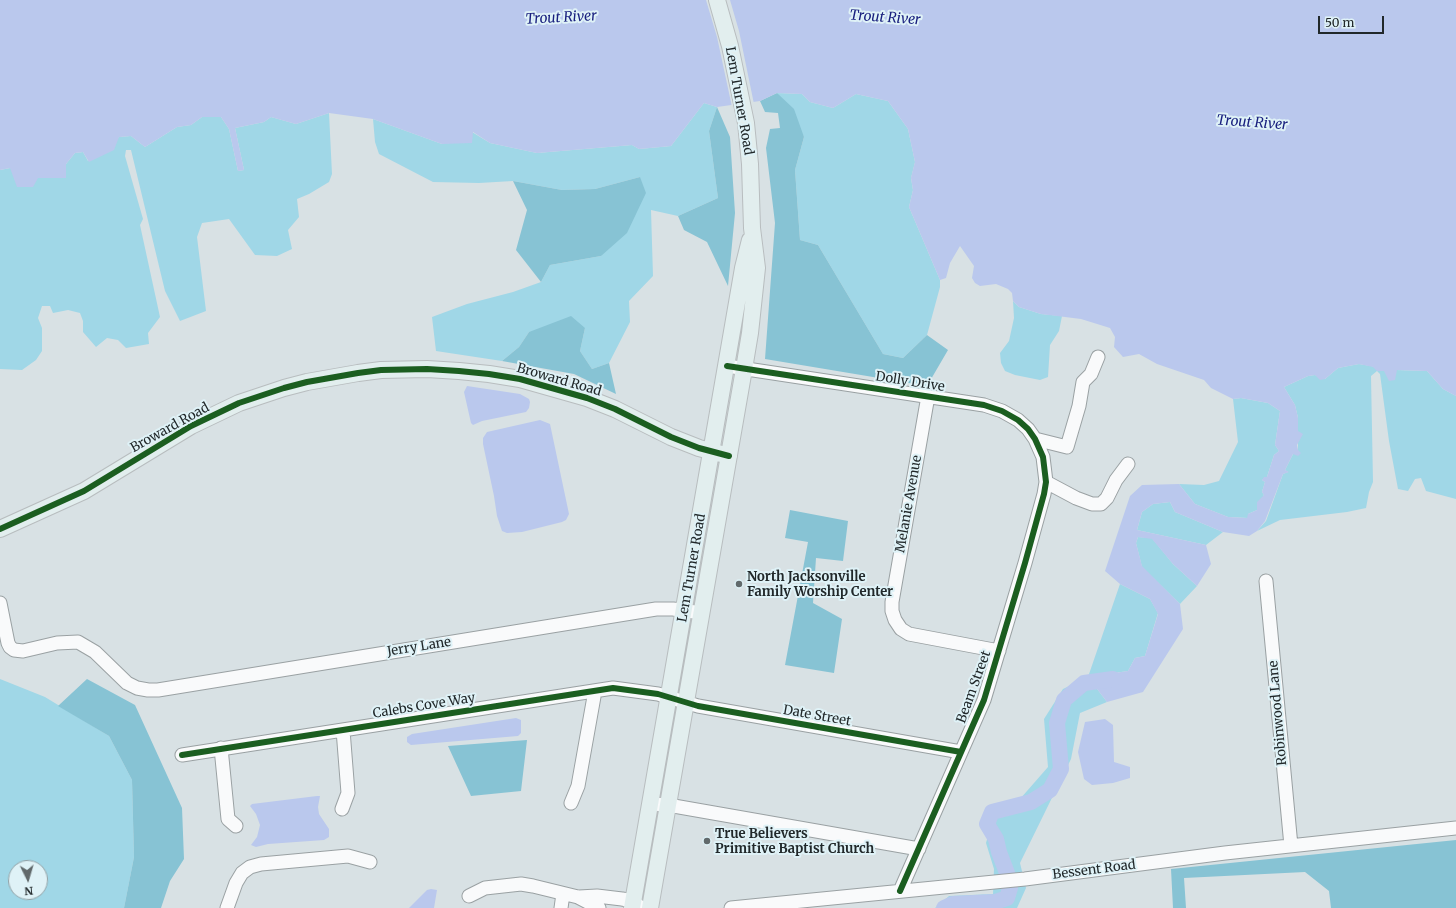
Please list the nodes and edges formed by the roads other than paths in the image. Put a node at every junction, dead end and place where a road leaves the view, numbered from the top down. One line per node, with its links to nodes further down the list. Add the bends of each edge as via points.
1 (717, 0): 2 (main road, Lem Turner Road, via 730,46 746,123)
2 (752, 228): 4 (main road, Lem Turner Road); 5 (main road, Lem Turner Road, via 756,268)
3 (1098, 357): 7 (street, via 1091,374 1083,382 1067,447)
4 (727, 366): 5 (street, Dolly Drive); 8 (main road, Lem Turner Road)
5 (744, 369): 6 (street, Dolly Drive); 9 (main road, Lem Turner Road)
6 (928, 396): 7 (street, Dolly Drive, via 984,405 1002,411 1018,420); 17 (street, Melanie Avenue, via 892,611 901,629 909,634)
7 (1035, 439): 11 (street, Dolly Drive, via 1043,457)
8 (712, 452): 9 (main road, Broward Road); 12 (main road, Broward Road, via 670,437 589,399 520,379 460,371 381,370 307,382 239,403 180,432 84,491); 15 (main road, Lem Turner Road)
9 (729, 456): 16 (main road, Lem Turner Road)
10 (1128, 464): 11 (street, via 1101,504 1092,504 1076,498)
11 (1046, 482): 17 (street, Beam Street)
12 (0, 529)
13 (1266, 581): 31 (street, Robinwood Lane)
14 (0, 603): 15 (street, Jerry Lane, via 8,643 14,650 23,651 57,643 78,642 95,652 127,683 137,688 158,690 656,609)
15 (684, 610): 16 (street, Jerry Lane); 19 (main road, Lem Turner Road)
16 (702, 613): 20 (main road, Lem Turner Road)
17 (999, 651): 23 (street, Beam Street, via 984,700)
18 (595, 690): 19 (street, Calebs Cove Way, via 623,688); 21 (street, Calebs Cove Way); 25 (street, via 578,786)
19 (669, 698): 20 (street, Date Street); 26 (main road, Lem Turner Road)
20 (686, 703): 23 (street, Date Street); 27 (main road, Lem Turner Road)
21 (343, 730): 22 (street, Calebs Cove Way); 28 (street, via 348,793)
22 (221, 748): 24 (street, Calebs Cove Way); 29 (street, via 228,819)
23 (961, 752): 32 (street, Beam Street)
24 (182, 754)
25 (571, 803)
26 (651, 804): 27 (street); 38 (main road, Lem Turner Road)
27 (668, 805): 32 (street); 42 (main road, Lem Turner Road)
28 (342, 809)
29 (236, 826)
30 (1456, 828): 31 (street, Bessent Road)
31 (1291, 846): 34 (street, Bessent Road, via 1024,879)
32 (919, 849): 34 (street, Beam Street)
33 (370, 862): 39 (street, via 348,856 250,867 242,872)
34 (900, 891): 43 (street, Bessent Road)
35 (563, 894): 36 (street, via 521,884 485,888); 37 (street); 40 (street)
36 (469, 896)
37 (578, 897): 38 (street, via 597,896); 41 (street)
38 (635, 906)
39 (227, 908)
40 (561, 908)
41 (599, 908)
42 (650, 908)
43 (731, 908)

